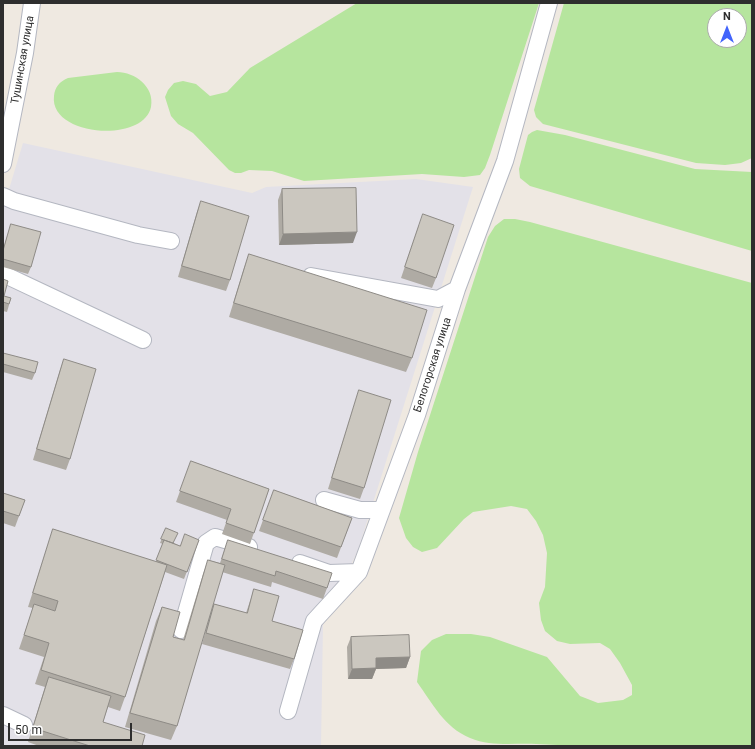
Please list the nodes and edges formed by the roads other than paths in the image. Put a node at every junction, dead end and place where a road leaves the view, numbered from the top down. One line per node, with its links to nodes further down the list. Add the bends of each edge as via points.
1 (32, 3): 3 (street, Тушинская улица)
2 (549, 3): 8 (street, Белогорская улица, via 505,161)
3 (3, 164)
4 (3, 196): 5 (street, via 14,202 138,235)
5 (171, 241)
6 (3, 274): 9 (street)
7 (304, 275): 8 (street, via 438,299)
8 (457, 289): 11 (street, Белогорская улица, via 417,415)
9 (143, 340)
10 (324, 500): 11 (street, via 360,510)
11 (382, 510): 14 (street, Белогорская улица)
12 (261, 551): 15 (street, via 215,537 206,543)
13 (284, 558): 14 (street, via 329,572)
14 (359, 572): 16 (street, Белогорская улица, via 314,621)
15 (181, 630)
16 (288, 712)
17 (3, 715): 18 (street)
18 (24, 725)

